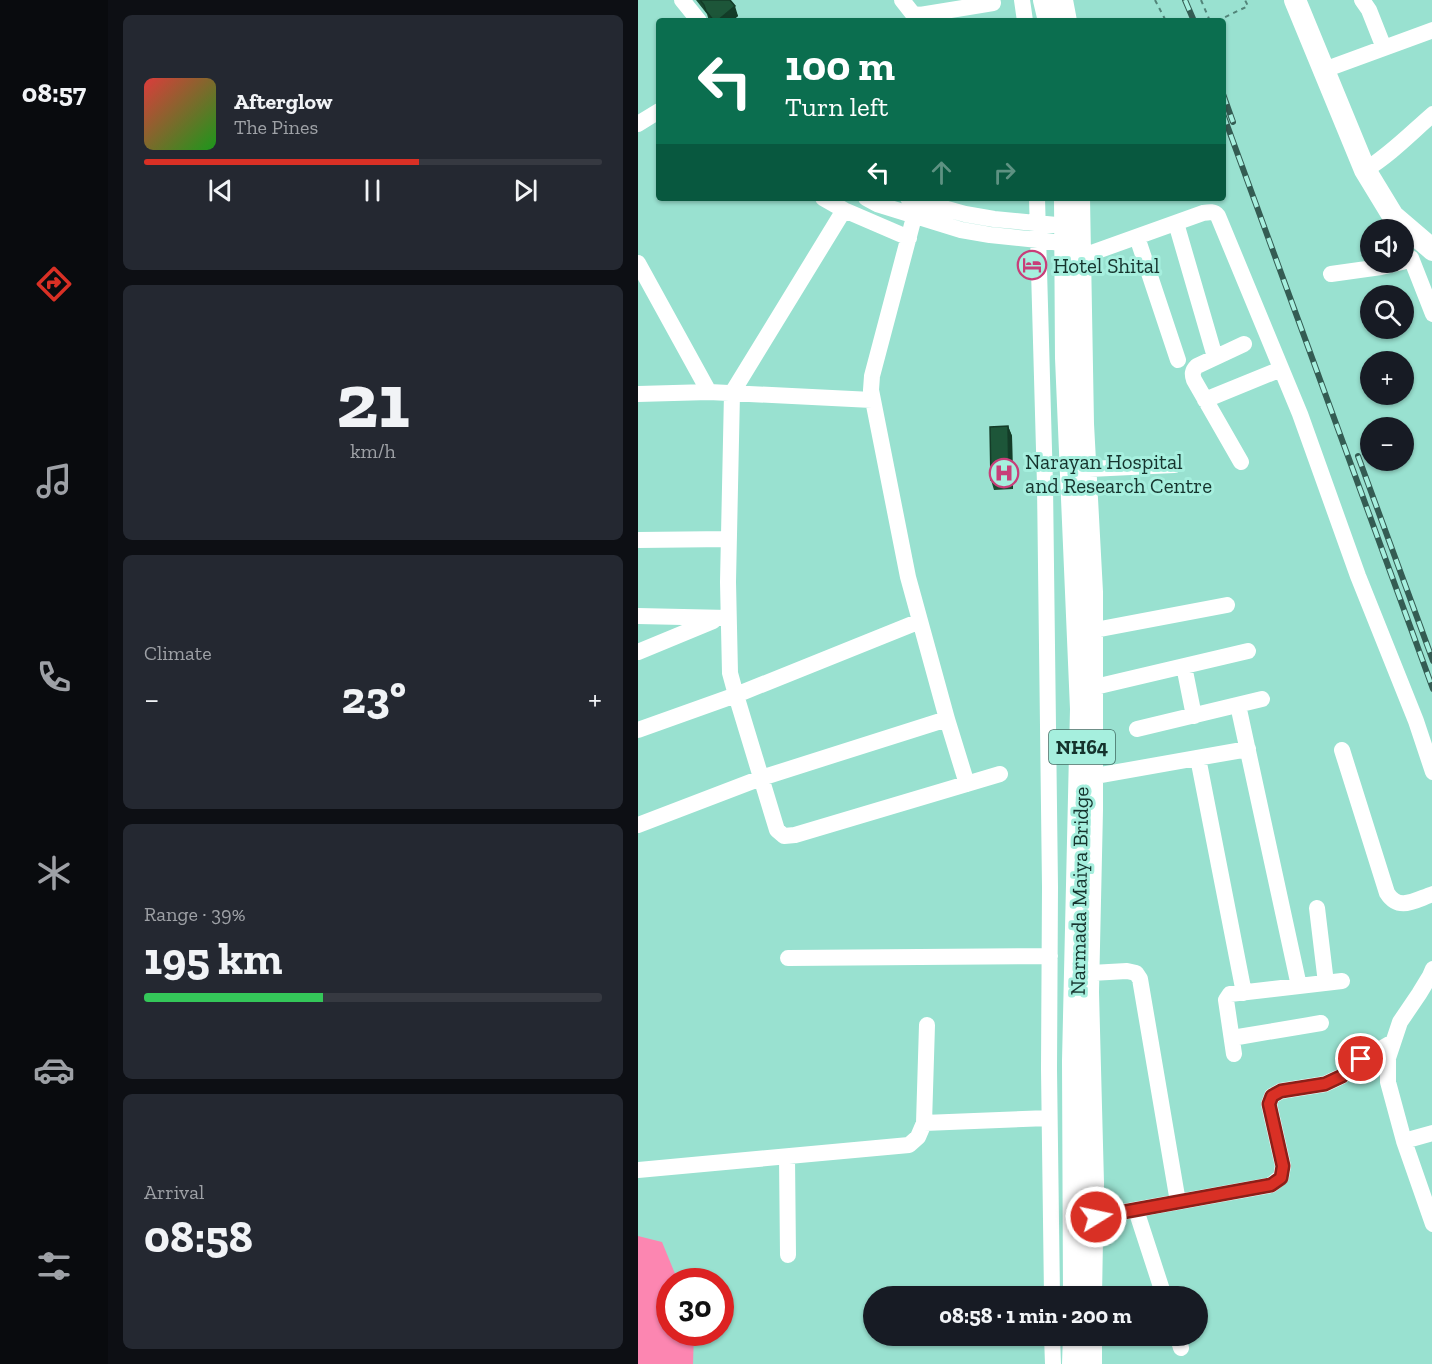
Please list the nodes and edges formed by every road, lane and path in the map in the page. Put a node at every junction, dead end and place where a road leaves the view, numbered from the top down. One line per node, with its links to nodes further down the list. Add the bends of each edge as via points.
1 (671, 0): 14 (street)
2 (682, 0): 15 (street)
3 (902, 0): 13 (street, via 913,14 920,15)
4 (1022, 0): 16 (street)
5 (1033, 0): 17 (highway)
6 (1046, 0): 18 (highway)
7 (1065, 0): 19 (street)
8 (1155, 0): 20 (path)
9 (1201, 0): 21 (path)
10 (1245, 0): 22 (path, via 1248,6)
11 (1295, 0): 25 (main road)
12 (1362, 0): 24 (street)
13 (994, 3)
14 (685, 18)
15 (697, 18)
16 (1025, 18)
17 (1036, 18)
18 (1049, 18)
19 (1068, 18)
20 (1164, 18)
21 (1209, 18)
22 (1223, 18)
23 (1433, 30): 24 (street)
24 (1384, 48): 25 (street)
25 (1324, 70): 29 (main road)
26 (656, 113): 28 (street)
27 (1433, 114): 29 (street)
28 (638, 124)
29 (1365, 170): 45 (main road)
30 (828, 201): 37 (street)
31 (872, 201): 36 (street)
32 (1037, 201): 38 (street)
33 (1055, 201): 111 (highway, NH64, via 1056,463 1068,683)
34 (1067, 201): 112 (highway, Narmada Maiya Bridge / NH64, via 1068,358 1083,709 1075,1060)
35 (1082, 201): 40 (street, NH64)
36 (913, 205): 38 (street); 42 (street); 43 (street, via 961,230)
37 (844, 210): 42 (street); 54 (street)
38 (1038, 222): 40 (street); 43 (street)
39 (1176, 223): 41 (street); 50 (street); 52 (street, via 1215,213)
40 (1083, 227): 44 (street, NH64)
41 (1137, 237): 44 (street); 51 (street)
42 (909, 238): 56 (street, via 872,376)
43 (1038, 240): 44 (street); 90 (street)
44 (1083, 251): 60 (street, NH64)
45 (1416, 256): 47 (street, via 1381,267); 48 (street)
46 (638, 263): 53 (street)
47 (1331, 274)
48 (1433, 314)
49 (1244, 344): 50 (street)
50 (1215, 357): 57 (street, via 1197,366 1192,374)
51 (1178, 360)
52 (1281, 369): 57 (street); 82 (street)
53 (709, 392): 54 (street); 55 (street)
54 (732, 393): 56 (street); 61 (street)
55 (638, 394)
56 (872, 400): 66 (street)
57 (1205, 400): 58 (street)
58 (1241, 462)
59 (1174, 465): 60 (street)
60 (1089, 469): 67 (street, NH64)
61 (729, 538): 62 (street); 65 (street)
62 (638, 540)
63 (1227, 605): 67 (street)
64 (638, 616): 65 (street)
65 (724, 618): 69 (street); 72 (street)
66 (920, 621): 72 (street); 76 (street)
67 (1095, 630): 71 (street, NH64)
68 (1248, 651): 70 (street)
69 (638, 652)
70 (1184, 666): 71 (street); 75 (street)
71 (1095, 687): 84 (street, NH64)
72 (736, 695): 78 (street); 85 (street)
73 (1262, 699): 74 (street)
74 (1238, 705): 75 (street); 79 (street)
75 (1194, 716): 77 (street)
76 (947, 719): 85 (street); 86 (street)
77 (1137, 729)
78 (638, 730)
79 (1248, 749): 81 (street); 94 (street)
80 (1342, 750): 88 (street, via 1392,900 1404,904)
81 (1198, 758): 84 (street); 95 (street)
82 (1433, 772)
83 (1000, 774): 86 (street)
84 (1095, 776): 93 (street, NH64)
85 (761, 778): 86 (street, via 777,830 784,836); 87 (street)
86 (967, 784)
87 (638, 825)
88 (1433, 894)
89 (1317, 908): 94 (street, via 1334,982)
90 (1050, 956): 91 (street); 99 (street)
91 (788, 958)
92 (1433, 969): 98 (street, via 1400,1022)
93 (1091, 973): 105 (street, via 1127,971 1136,973 1140,979); 107 (street, NH64)
94 (1299, 986): 95 (street)
95 (1244, 993): 96 (street, via 1230,994 1226,1000 1233,1046)
96 (1321, 1023)
97 (927, 1025): 100 (street)
98 (1393, 1042): 102 (street, via 1388,1082); 105 (street, via 1325,1084 1272,1096 1269,1104 1283,1166 1281,1178 1271,1185)
99 (1049, 1118): 100 (street); 110 (street)
100 (924, 1123): 103 (street, via 909,1146)
101 (1433, 1133): 102 (street)
102 (1404, 1142): 108 (street)
103 (787, 1157): 104 (street); 109 (street)
104 (638, 1170)
105 (1178, 1202): 106 (street)
106 (1136, 1210): 107 (street); 114 (street)
107 (1096, 1217): 113 (street, NH64)
108 (1433, 1224)
109 (788, 1255)
110 (1052, 1286)
111 (1061, 1286)
112 (1076, 1286)
113 (1094, 1286)
114 (1161, 1286)
115 (1052, 1346): 119 (street)
116 (1061, 1346): 120 (highway)
117 (1076, 1346): 121 (highway)
118 (1094, 1346): 122 (street)
119 (1053, 1364)
120 (1061, 1364)
121 (1075, 1364)
122 (1094, 1364)

